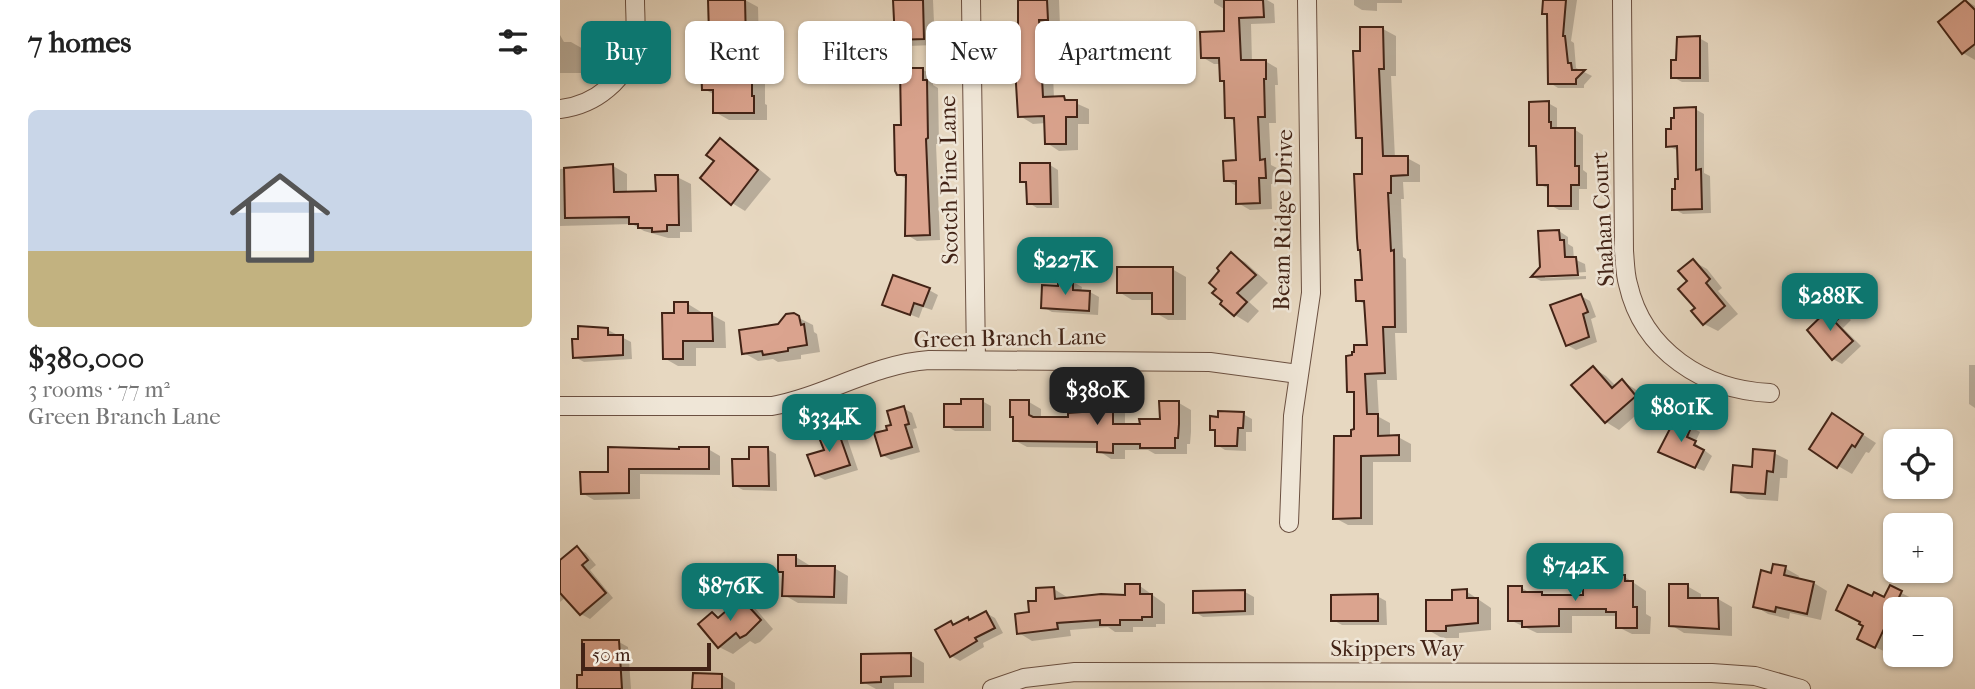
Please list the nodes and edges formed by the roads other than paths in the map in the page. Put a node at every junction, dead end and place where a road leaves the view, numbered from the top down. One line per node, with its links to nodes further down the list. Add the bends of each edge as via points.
1 (635, 0): 5 (street, via 634,46 623,71 593,99)
2 (971, 0): 6 (street, Scotch Pine Lane)
3 (1307, 0): 7 (street, Beam Ridge Drive, via 1311,293)
4 (1622, 0): 8 (street, Shahan Court, via 1624,251 1635,306 1656,340 1685,367 1729,388)
5 (560, 109)
6 (976, 360): 7 (street, Green Branch Lane, via 1210,362); 9 (street, Green Branch Lane, via 902,363 772,406)
7 (1298, 374): 10 (street, Beam Ridge Drive)
8 (1770, 393)
9 (560, 406)
10 (1289, 523)
11 (1441, 681): 12 (street, Skippers Way, via 1066,673 1024,678); 13 (street, Skippers Way, via 1712,673 1755,676)
12 (992, 689)
13 (1801, 689)

